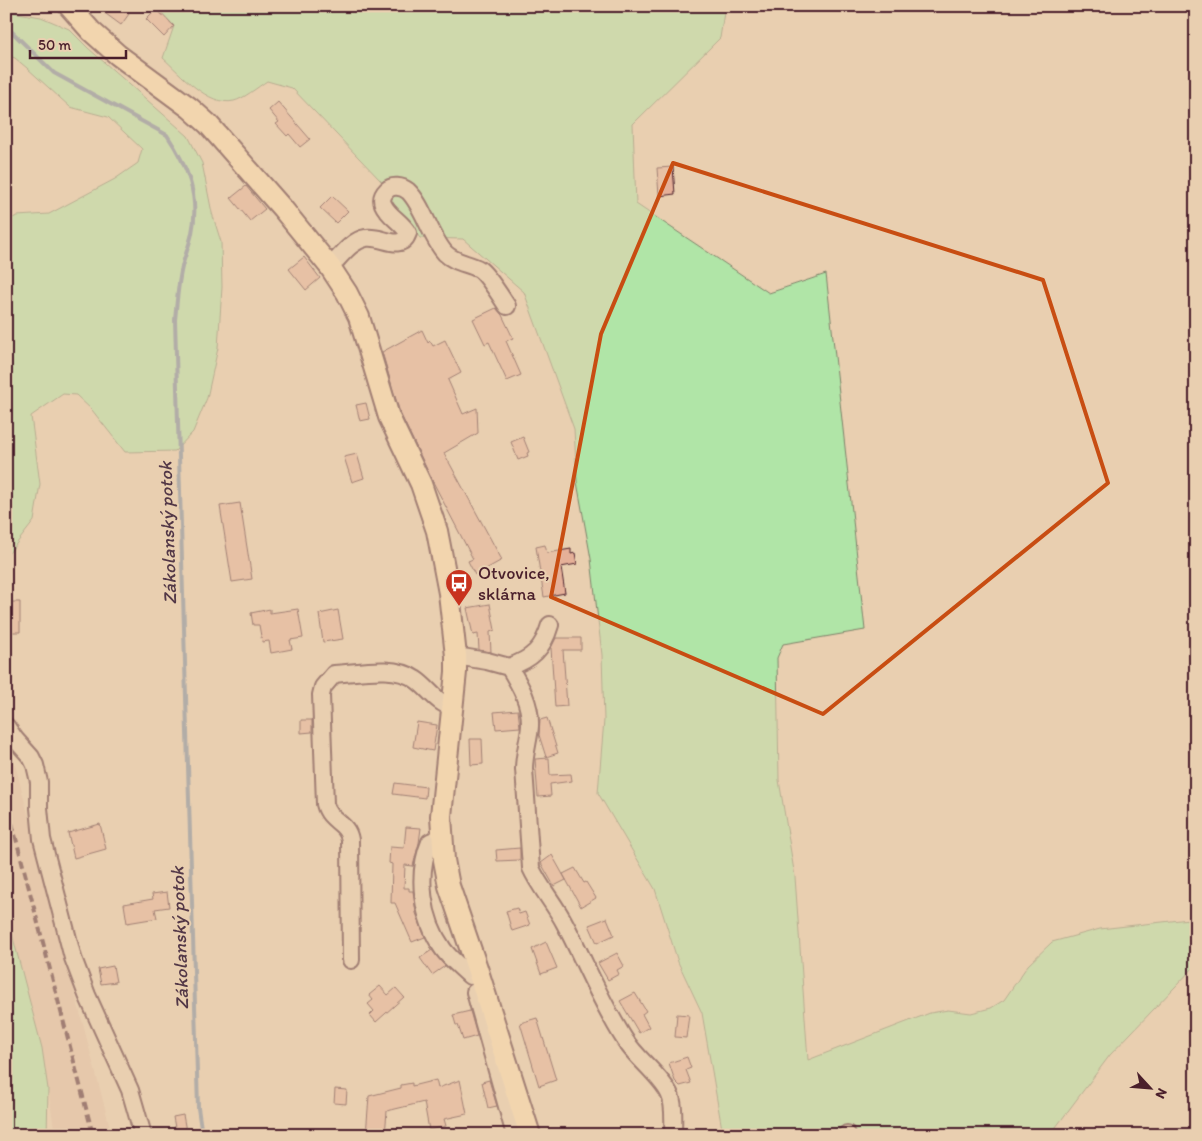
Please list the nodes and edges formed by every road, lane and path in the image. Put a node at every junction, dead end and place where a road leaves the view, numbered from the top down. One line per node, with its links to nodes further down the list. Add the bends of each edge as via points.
1 (69, 6): 2 (main road, via 90,31 118,55 208,124)
2 (330, 267): 3 (street, via 357,240 375,237 393,243 404,241 408,233 382,202 389,188 395,186 408,191 445,253 456,261 481,270); 5 (main road, via 359,318 389,417 430,507 449,593)
3 (507, 306)
4 (550, 625): 6 (street, via 536,654)
5 (456, 656): 6 (street); 7 (main road)
6 (509, 667): 15 (street, via 528,703 530,716 524,755 531,868 565,923 623,1038 670,1094)
7 (452, 707): 9 (main road, via 443,783); 10 (street, via 439,702 413,677 398,672 334,674 323,687 325,804 331,817 348,831 350,840)
8 (6, 726): 12 (street, via 35,765 42,839 74,958 130,1090)
9 (442, 837): 11 (main road, via 449,886); 11 (street, via 430,842 424,855 422,874 428,916 444,950)
10 (351, 960)
11 (474, 972): 13 (street); 14 (main road)
12 (143, 1135)
13 (516, 1135)
14 (530, 1135)
15 (673, 1135)

